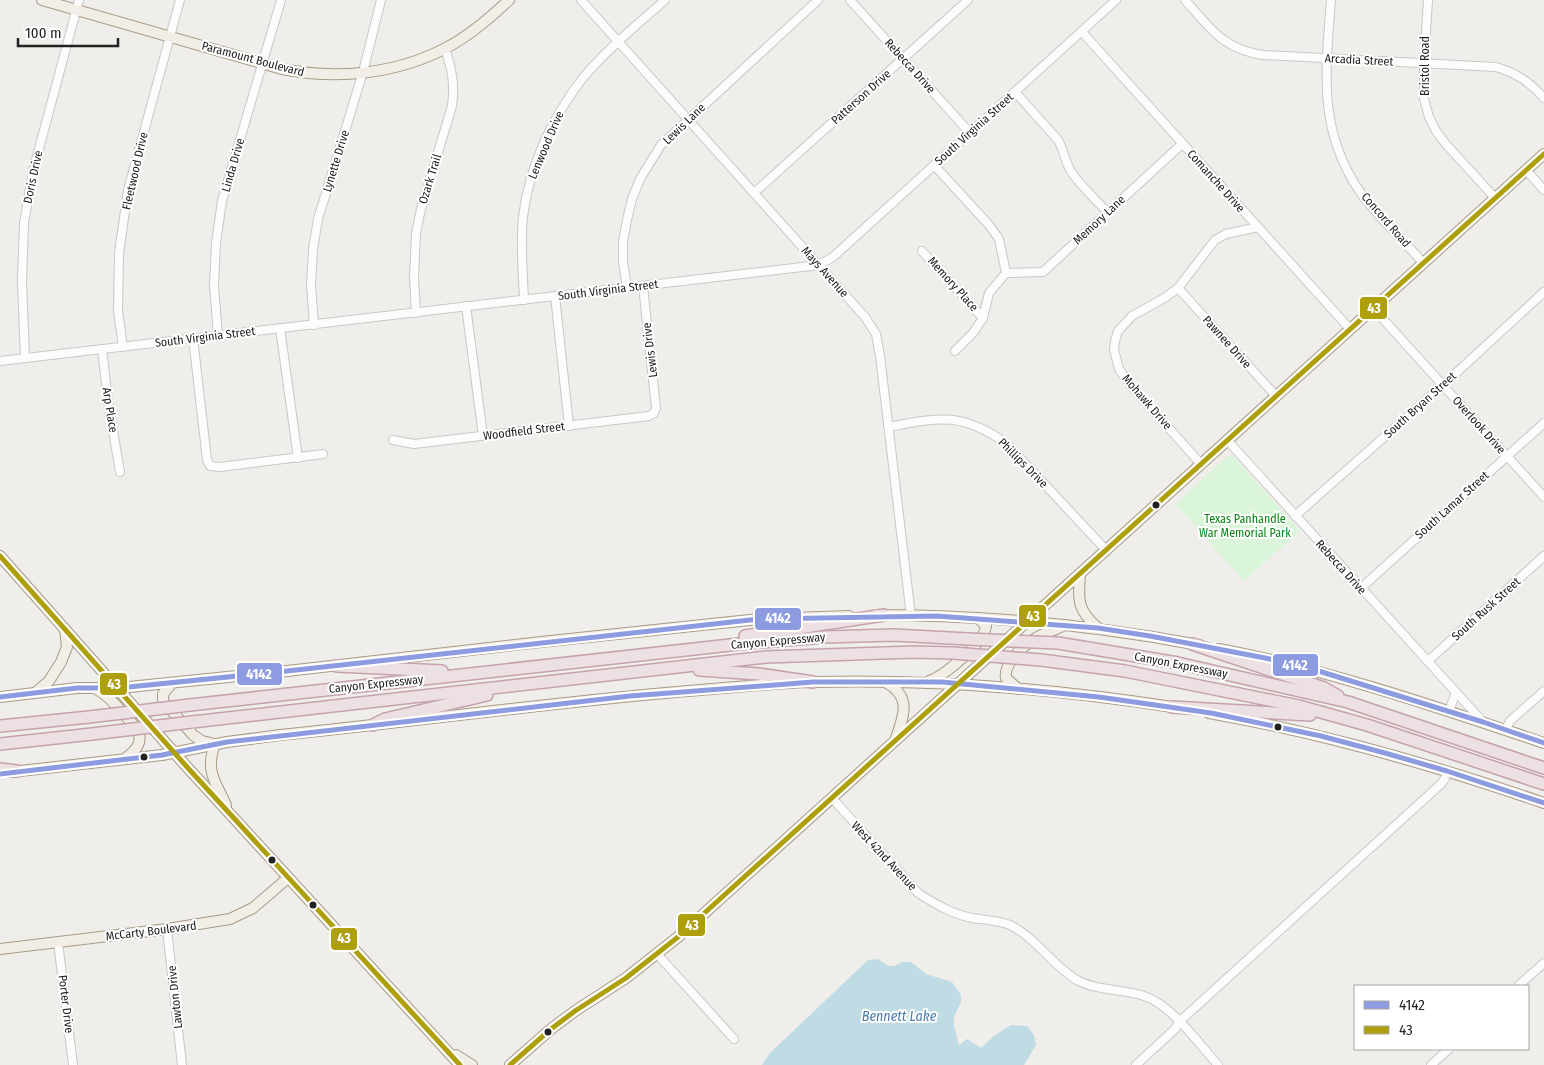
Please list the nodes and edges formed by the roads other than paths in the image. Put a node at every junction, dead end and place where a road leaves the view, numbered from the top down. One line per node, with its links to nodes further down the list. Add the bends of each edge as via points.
1 (42, 0): 15 (main road, Paramount Boulevard)
2 (180, 0): 17 (street, Fleetwood Drive)
3 (281, 0): 22 (street, Linda Drive)
4 (381, 0): 24 (street, Lynette Drive)
5 (509, 0): 19 (main road, Paramount Boulevard, via 488,20)
6 (581, 0): 18 (street, Mays Avenue)
7 (665, 0): 18 (street, Lenwood Drive)
8 (818, 0): 27 (street, Lewis Lane)
9 (850, 0): 21 (street, Rebecca Drive)
10 (968, 0): 21 (street, Patterson Drive)
11 (1116, 0): 16 (street, South Virginia Street)
12 (1185, 0): 20 (street, Arcadia Street, via 1224,42 1248,52)
13 (1331, 0): 20 (street, Concord Road)
14 (1428, 0): 23 (street, Bristol Road)
15 (78, 5): 17 (main road, Paramount Boulevard); 60 (street, Doris Drive, via 33,171 24,223)
16 (1082, 32): 25 (street, South Virginia Street); 29 (street, Comanche Drive)
17 (170, 36): 22 (main road, Paramount Boulevard); 57 (street, Fleetwood Drive, via 128,190 119,253 118,311)
18 (618, 42): 27 (street, Mays Avenue); 47 (street, Lenwood Drive, via 584,77 562,106 532,174 523,216)
19 (445, 48): 24 (main road, Paramount Boulevard, via 406,64); 50 (street, Ozark Trail, via 454,91 416,233)
20 (1327, 58): 23 (street, Arcadia Street); 39 (street, Concord Road, via 1326,93 1330,122 1344,164 1369,204)
21 (903, 59): 28 (street, Rebecca Drive); 34 (street, Patterson Drive)
22 (262, 63): 24 (main road, Paramount Boulevard, via 322,75); 55 (street, Linda Drive, via 222,201 214,278)
23 (1424, 64): 26 (street, Arcadia Street, via 1496,67 1526,80); 35 (street, Bristol Road, via 1424,99 1436,131)
24 (363, 72): 52 (street, Lynette Drive, via 312,249 310,284)
25 (1015, 92): 28 (street, South Virginia Street); 36 (street, via 1058,140 1072,173)
26 (1544, 98)
27 (687, 119): 34 (street, Mays Avenue); 43 (street, Lewis Lane, via 661,145 632,199 624,241)
28 (970, 132): 31 (street, South Virginia Street)
29 (1182, 144): 36 (street, Memory Lane); 37 (street, Comanche Drive)
30 (1544, 154): 32 (main road)
31 (934, 165): 40 (street, South Virginia Street, via 833,257); 41 (street, via 999,239)
32 (1526, 170): 33 (street); 35 (main road)
33 (1544, 190)
34 (754, 194): 40 (street, Mays Avenue)
35 (1495, 198): 39 (main road)
36 (1107, 212): 41 (street, Memory Lane, via 1043,272)
37 (1258, 227): 44 (street, Mohawk Drive, via 1226,234 1216,240); 54 (street, Comanche Drive)
38 (922, 251): 51 (street, Memory Place)
39 (1424, 263): 49 (main road)
40 (819, 265): 42 (street, South Virginia Street); 67 (street, Mays Avenue, via 865,316 876,334)
41 (1006, 273): 51 (street, via 989,293)
42 (643, 286): 43 (street, South Virginia Street); 64 (street, Lewis Drive)
43 (627, 288): 46 (street, South Virginia Street)
44 (1178, 288): 63 (street, Pawnee Drive); 74 (street, Mohawk Drive, via 1124,323 1115,340 1115,355 1119,369 1130,385)
45 (1544, 292): 62 (street, South Bryan Street)
46 (555, 296): 47 (street, South Virginia Street); 66 (street)
47 (524, 300): 48 (street, South Virginia Street)
48 (466, 306): 50 (street, South Virginia Street); 68 (street)
49 (1373, 308): 54 (main road); 62 (street, Overlook Drive)
50 (416, 313): 52 (street, South Virginia Street)
51 (983, 318): 59 (street)
52 (314, 325): 53 (street, South Virginia Street)
53 (280, 328): 55 (street, South Virginia Street); 73 (street)
54 (1350, 329): 63 (main road)
55 (218, 335): 56 (street, South Virginia Street)
56 (193, 338): 57 (street, South Virginia Street); 73 (street, via 210,466)
57 (123, 347): 58 (street, South Virginia Street)
58 (102, 349): 60 (street, South Virginia Street); 75 (street, Arp Place)
59 (955, 351)
60 (25, 358): 61 (street, South Virginia Street)
61 (0, 361)
62 (1443, 385): 72 (street, Overlook Drive); 77 (street, South Bryan Street)
63 (1276, 396): 70 (main road)
64 (654, 413): 66 (street, Woodfield Street)
65 (1544, 423): 72 (street, South Lamar Street)
66 (569, 426): 68 (street, Woodfield Street)
67 (888, 426): 78 (street, Phillips Drive, via 938,418 972,423 990,431 1007,444); 84 (street, Mays Avenue)
68 (483, 436): 69 (street, Woodfield Street, via 414,444)
69 (393, 440)
70 (1227, 440): 74 (main road); 77 (street, Rebecca Drive)
71 (323, 454): 73 (street)
72 (1507, 456): 76 (street, Overlook Drive); 82 (street, South Lamar Street)
73 (298, 458)
74 (1201, 464): 78 (main road)
75 (120, 472)
76 (1544, 497)
77 (1295, 516): 82 (street, Rebecca Drive)
78 (1106, 550): 81 (main road)
79 (0, 556): 88 (main road)
80 (1544, 556): 92 (street, South Rusk Street)
81 (1080, 574): 86 (main road); 89 (main road, via 1080,609)
82 (1361, 588): 92 (street, Rebecca Drive)
83 (884, 615): 84 (main road); 91 (highway, via 705,643); 93 (main road, via 759,619)
84 (911, 616): 85 (main road)
85 (978, 618): 86 (main road); 98 (main road, via 986,628 985,632 970,650 946,672)
86 (1027, 622): 87 (main road); 101 (main road)
87 (1066, 625): 89 (main road); 104 (main road, via 1036,638 1011,662 1005,673 1009,682)
88 (65, 628): 103 (main road); 106 (main road, via 67,647 61,662 49,681)
89 (1098, 628): 90 (main road)
90 (1192, 644): 109 (highway, via 1324,688); 111 (main road, via 1309,668)
91 (687, 650): 95 (highway, Canyon Expressway); 109 (highway, Canyon Expressway, bridge, via 748,642 894,635 1058,643 1178,663)
92 (1428, 661): 107 (street, Rebecca Drive)
93 (336, 666): 95 (highway, via 438,671); 99 (main road)
94 (673, 668): 96 (highway, via 759,674); 100 (highway, Canyon Expressway); 112 (highway, Canyon Expressway, bridge, via 766,657 952,653 1081,664 1135,673 1255,696)
95 (516, 669): 115 (highway, Canyon Expressway, bridge)
96 (814, 682): 97 (main road); 114 (main road, via 630,696)
97 (884, 682): 98 (main road); 117 (main road, via 893,686 904,703)
98 (923, 682): 101 (main road)
99 (172, 683): 103 (main road); 120 (main road, via 163,694 163,701 194,735)
100 (537, 683): 114 (highway, via 410,712); 119 (highway, Canyon Expressway, bridge)
101 (958, 684): 104 (main road); 117 (main road)
102 (92, 688): 103 (main road); 106 (main road); 122 (main road, via 110,699 138,730 139,744)
103 (119, 688): 121 (main road)
104 (1018, 689): 110 (main road)
105 (1544, 691): 116 (street, via 1510,721)
106 (35, 692): 108 (main road)
107 (1456, 692): 111 (street); 113 (street, Rebecca Drive)
108 (0, 696)
109 (1348, 702): 123 (highway, Canyon Expressway)
110 (1172, 707): 112 (highway, via 1294,713); 125 (main road, via 1321,736)
111 (1449, 711): 113 (main road)
112 (1348, 720): 128 (highway, Canyon Expressway)
113 (1483, 722): 116 (main road)
114 (373, 725): 120 (main road)
115 (0, 726)
116 (1506, 729): 118 (main road)
117 (895, 740): 129 (main road)
118 (1544, 743)
119 (0, 744)
120 (215, 744): 121 (main road); 131 (main road, via 210,770)
121 (174, 752): 122 (main road); 131 (main road)
122 (125, 759): 126 (main road)
123 (1544, 768)
124 (0, 769): 126 (highway)
125 (1447, 770): 130 (main road); 139 (street, via 1441,784)
126 (17, 771): 127 (main road)
127 (0, 774)
128 (1544, 786)
129 (832, 798): 136 (main road); 139 (street, West 42nd Avenue, via 918,893 935,904 955,913 1009,925 1080,981 1144,996 1163,1006)
130 (1544, 803)
131 (229, 813): 132 (main road)
132 (288, 878): 133 (main road, McCarty Boulevard, via 253,908 230,919); 141 (main road)
133 (167, 929): 134 (main road, McCarty Boulevard); 145 (street, Lawton Drive)
134 (58, 942): 135 (main road, McCarty Boulevard); 144 (street, Porter Drive)
135 (0, 949)
136 (657, 954): 140 (street); 143 (main road, via 575,1011)
137 (1544, 963): 138 (street)
138 (1519, 985)
139 (1179, 1022): 152 (street); 153 (street, West 42nd Avenue)
140 (734, 1039)
141 (444, 1048): 146 (main road); 147 (main road); 148 (main road)
142 (1448, 1050): 154 (street)
143 (521, 1055): 149 (main road); 150 (main road); 151 (main road)
144 (73, 1065)
145 (182, 1065)
146 (450, 1065)
147 (460, 1065)
148 (472, 1065)
149 (504, 1065)
150 (510, 1065)
151 (514, 1065)
152 (1136, 1065)
153 (1218, 1065)
154 (1431, 1065)

